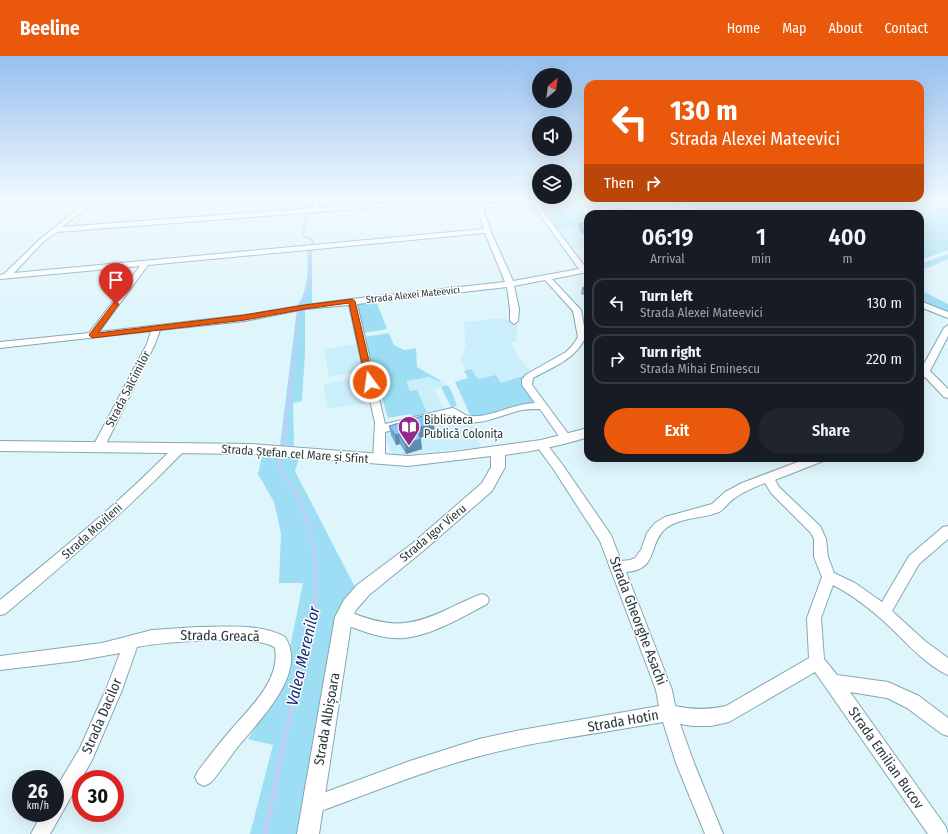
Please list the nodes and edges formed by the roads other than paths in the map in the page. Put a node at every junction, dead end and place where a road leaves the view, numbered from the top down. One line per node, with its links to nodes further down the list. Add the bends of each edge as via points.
1 (48, 235): 8 (street)
2 (441, 235): 5 (street)
3 (489, 235): 10 (street)
4 (559, 235): 6 (street)
5 (146, 263): 8 (street); 17 (street)
6 (584, 267)
7 (584, 270): 9 (street, Strada Alexei Mateevici)
8 (4, 276)
9 (547, 278): 10 (street, Strada Alexei Mateevici); 22 (street, via 577,310 582,337 576,348 527,379 527,385)
10 (510, 284): 11 (street, Strada Alexei Mateevici); 14 (street, via 515,311)
11 (352, 301): 15 (street, Strada Alexei Mateevici, via 245,318); 23 (street)
12 (924, 306): 13 (street)
13 (948, 315)
14 (514, 321)
15 (156, 328): 17 (street, Strada Alexei Mateevici); 28 (street, Strada Salcîmilor, via 151,344)
16 (948, 328): 19 (street)
17 (92, 335): 18 (street, Strada Alexei Mateevici)
18 (0, 345)
19 (924, 370)
20 (924, 375): 21 (street)
21 (948, 395)
22 (542, 406): 23 (street, via 525,406 480,419 459,417 452,411); 25 (street)
23 (381, 429): 31 (street)
24 (584, 433): 25 (street, Strada Ștefan cel Mare și Sfînt)
25 (568, 439): 26 (street, Strada Ștefan cel Mare și Sfînt)
26 (541, 444): 30 (street, Strada Ștefan cel Mare și Sfînt); 35 (street, Strada Gheorghe Asachi, via 606,539)
27 (0, 446): 28 (street, Strada Ștefan cel Mare și Sfînt)
28 (98, 448): 29 (street, Strada Ștefan cel Mare și Sfînt)
29 (179, 448): 31 (street, Strada Ștefan cel Mare și Sfînt, via 298,452); 38 (street, Strada Movileni, via 86,538)
30 (498, 451): 31 (street, Strada Ștefan cel Mare și Sfînt, via 408,461); 39 (street, Strada Igor Vieru, via 498,467 487,487 418,547 363,590)
31 (379, 459)
32 (809, 462): 33 (street)
33 (768, 478): 35 (street, via 729,495 716,508 669,520 652,536 647,552 640,562 632,566); 36 (street, via 775,490 816,530 820,539 821,557)
34 (948, 531): 40 (street, via 914,560)
35 (617, 566): 46 (street, Strada Gheorghe Asachi, via 664,690)
36 (829, 577): 40 (street, via 850,587); 42 (street, via 814,618)
37 (482, 600): 39 (street, via 430,624 405,631 371,627)
38 (0, 609)
39 (347, 611): 50 (street, Strada Albișoara)
40 (884, 612): 44 (street, via 920,646)
41 (132, 642): 43 (street, Strada Greacă, via 104,650); 48 (street, Strada Greacă, via 178,634 227,634 266,637 277,640 282,647 282,669 273,689); 49 (street, Strada Dacilor, via 86,754)
42 (817, 662): 45 (street, Strada Emilian Bucov); 46 (street, Strada Hotin, via 729,714 693,718)
43 (0, 663)
44 (948, 667)
45 (833, 682): 47 (street, via 888,690 913,702); 55 (street, Strada Emilian Bucov)
46 (668, 713): 50 (street, Strada Hotin, via 521,738 479,748); 54 (street, Strada Gheorghe Asachi, via 686,767)
47 (948, 728)
48 (204, 777)
49 (64, 792)
50 (313, 805): 53 (street, Strada Albișoara)
51 (47, 822): 52 (street)
52 (40, 834)
53 (308, 834)
54 (714, 834)
55 (939, 834)

